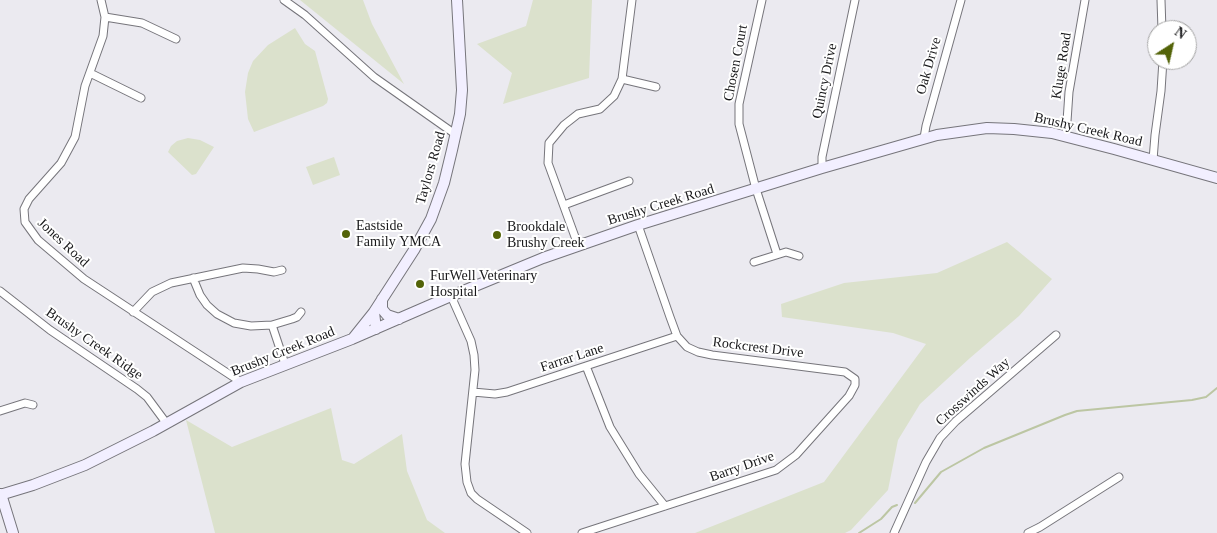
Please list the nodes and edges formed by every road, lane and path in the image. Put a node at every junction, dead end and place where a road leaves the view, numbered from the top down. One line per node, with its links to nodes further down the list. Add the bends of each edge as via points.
1 (101, 0): 10 (street, Jones Road)
2 (284, 0): 18 (street, via 374,77)
3 (457, 0): 18 (main road, Taylors Road, via 462,90)
4 (632, 0): 15 (street)
5 (762, 0): 25 (street, Chosen Court, via 739,113)
6 (855, 0): 22 (street, Quincy Drive)
7 (961, 0): 20 (street, Oak Drive)
8 (1085, 0): 19 (street, Kluge Road, via 1069,92)
9 (1162, 1): 11 (street)
10 (105, 17): 12 (street, via 142,23); 14 (street, Jones Road, via 103,36)
11 (1162, 20)
12 (176, 39)
13 (1162, 70): 21 (street)
14 (90, 73): 17 (street); 37 (street, Jones Road, via 72,144 61,163 28,199 24,217 28,227 51,252)
15 (622, 79): 16 (street); 26 (street, via 614,96 600,110 578,114 549,143 548,162)
16 (656, 87)
17 (141, 98)
18 (455, 134): 36 (main road, Taylors Road, via 444,183 430,219)
19 (1066, 136): 20 (main road, Brushy Creek Road, via 987,128); 21 (main road, Brushy Creek Road)
20 (924, 138): 22 (main road, Brushy Creek Road)
21 (1153, 160): 23 (main road, Brushy Creek Road)
22 (822, 168): 25 (main road, Brushy Creek Road)
23 (1217, 178)
24 (629, 182): 26 (street)
25 (756, 189): 27 (main road, Brushy Creek Road); 29 (street, Chosen Court)
26 (564, 205): 28 (street)
27 (638, 226): 28 (main road, Brushy Creek Road); 44 (street)
28 (578, 245): 35 (main road, Brushy Creek Road)
29 (777, 254): 30 (street, via 788,252); 31 (street)
30 (799, 256)
31 (754, 262)
32 (282, 270): 33 (street, via 243,268)
33 (193, 278): 37 (street, via 159,288); 41 (street, via 202,299 222,317 246,326)
34 (0, 291): 53 (street, Brushy Creek Ridge, via 147,397)
35 (451, 296): 40 (main road, Brushy Creek Road); 50 (street, via 473,346)
36 (382, 299): 39 (main road, Taylors Road); 40 (main road, via 382,309 387,315)
37 (133, 312): 49 (street, Jones Road)
38 (301, 312): 41 (street, via 297,317)
39 (374, 312): 42 (main road); 45 (main road, Taylors Road)
40 (399, 319): 42 (main road, Brushy Creek Road)
41 (272, 325): 46 (street)
42 (376, 328): 45 (main road, Brushy Creek Road)
43 (1056, 335): 60 (street, Crosswinds Way, via 944,434 930,455)
44 (678, 336): 47 (street, Farrar Lane); 48 (street, Rockcrest Drive, via 687,347 702,354)
45 (352, 340): 46 (main road, Brushy Creek Road)
46 (285, 364): 49 (main road, Brushy Creek Road)
47 (586, 366): 50 (street, Farrar Lane, via 503,393); 56 (street, via 610,427 639,474)
48 (838, 371): 56 (street, Barry Drive, via 850,374 855,380 855,387 790,460 763,476)
49 (241, 382): 53 (main road, Brushy Creek Road)
50 (473, 392): 58 (street, via 465,464 471,493)
51 (33, 405): 52 (street, via 19,404)
52 (0, 411)
53 (166, 424): 55 (main road, Brushy Creek Road, via 78,468)
54 (1119, 477): 61 (street)
55 (0, 493): 57 (main road)
56 (665, 506): 59 (street, Barry Drive)
57 (13, 533)
58 (527, 533)
59 (582, 533)
60 (894, 533)
61 (1028, 533)

